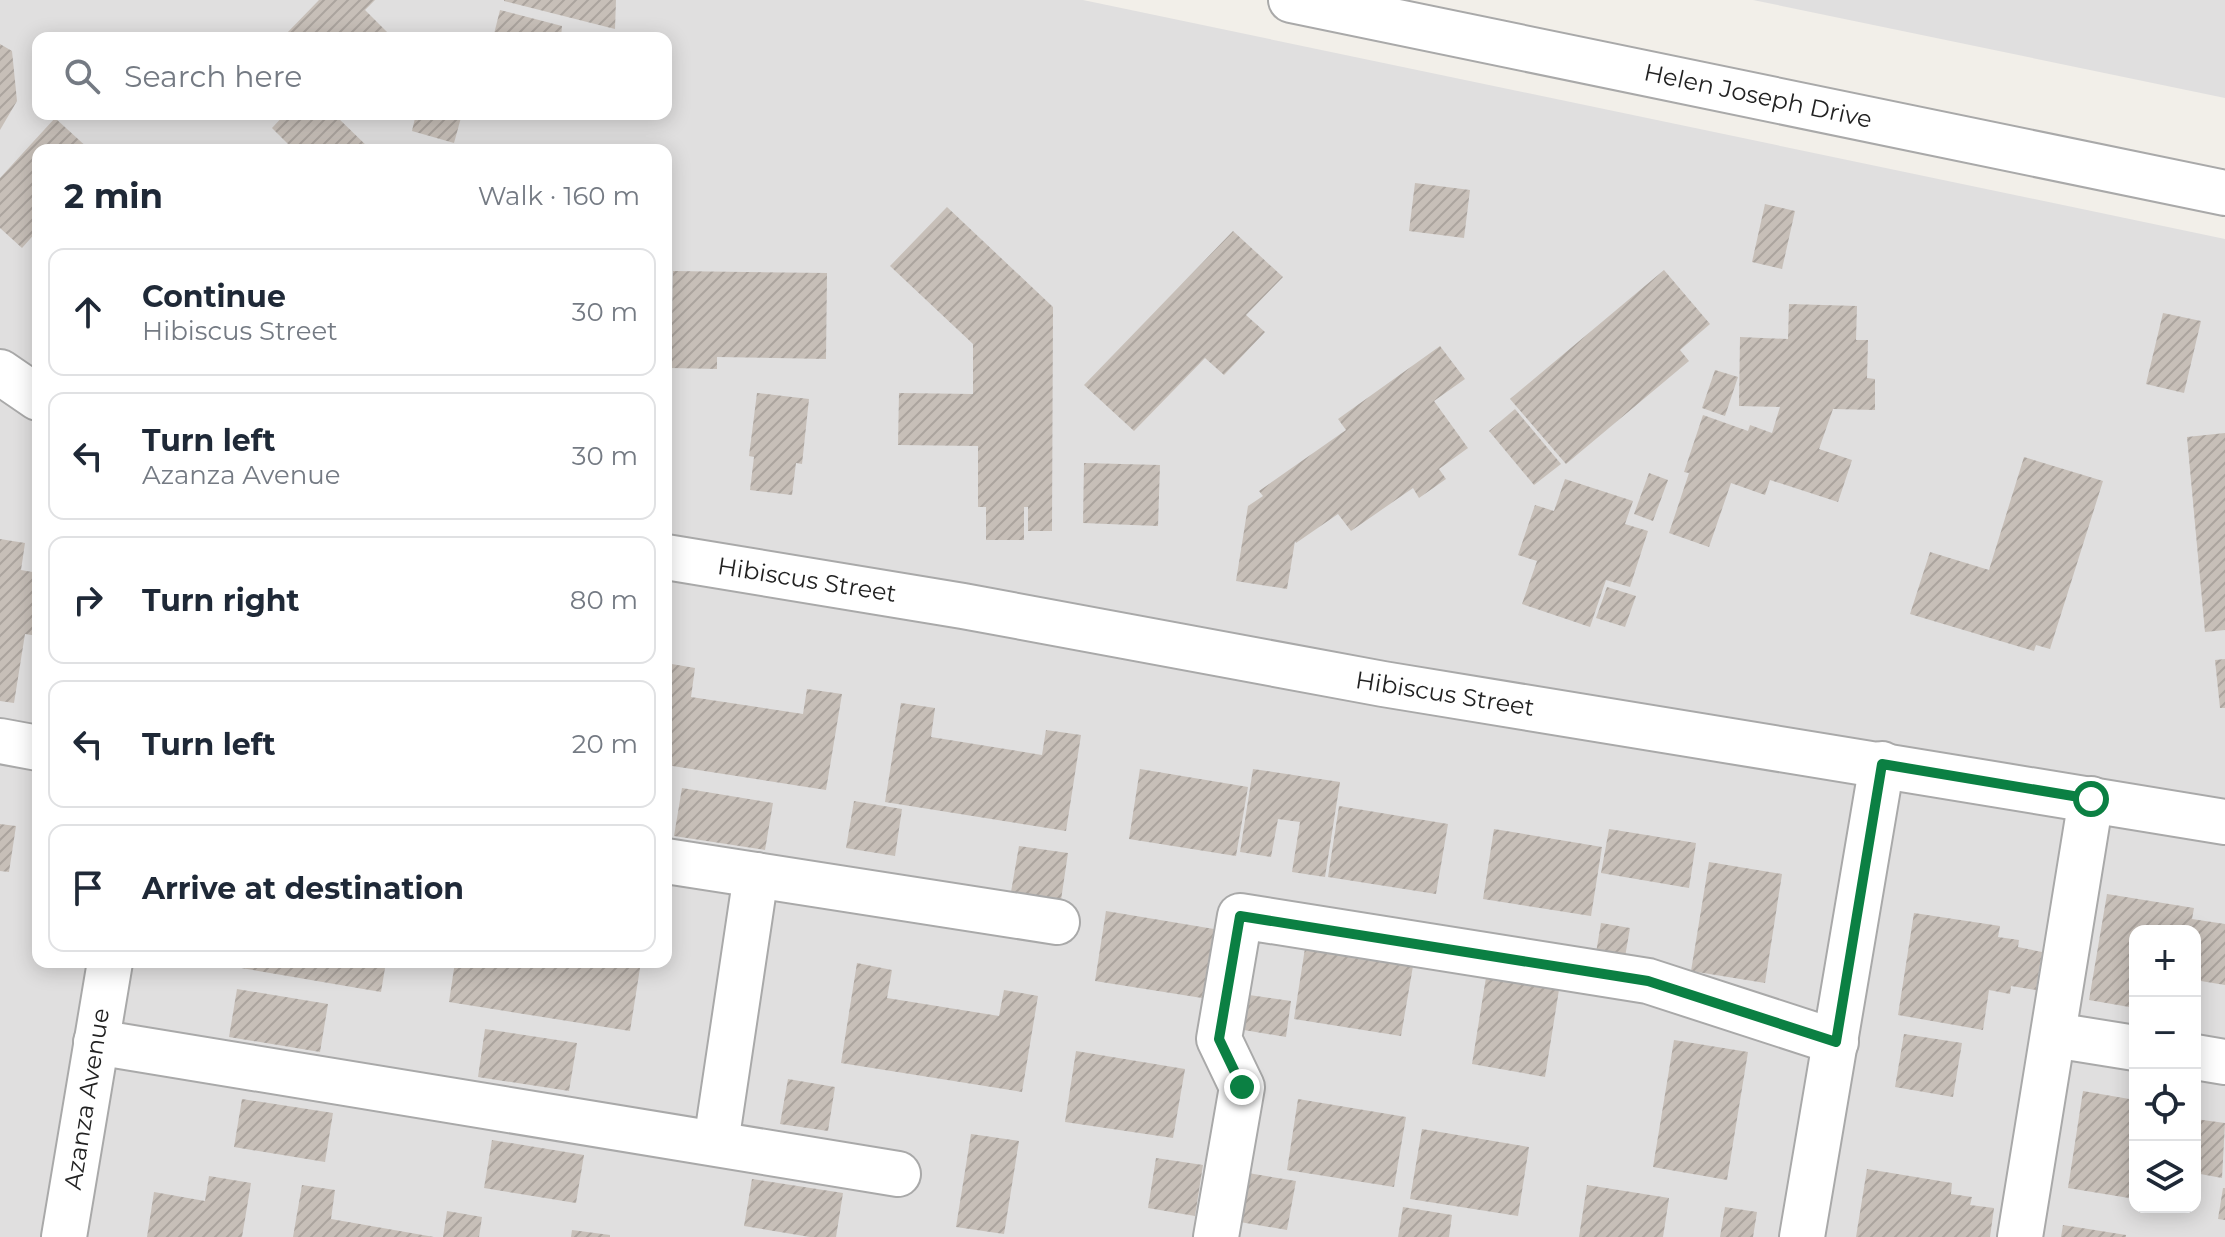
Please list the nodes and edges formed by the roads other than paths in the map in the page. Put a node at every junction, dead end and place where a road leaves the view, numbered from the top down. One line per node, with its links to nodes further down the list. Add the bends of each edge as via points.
1 (1291, 0): 2 (street, Helen Joseph Drive)
2 (2225, 193)
3 (0, 372): 4 (street)
4 (32, 394)
5 (672, 558): 8 (street, Hibiscus Street, via 1383,684)
6 (0, 741): 7 (street)
7 (32, 747)
8 (1882, 764): 9 (street, Hibiscus Street); 17 (street)
9 (2091, 799): 10 (street, Hibiscus Street); 15 (street)
10 (2225, 822)
11 (672, 862): 12 (street)
12 (756, 875): 13 (street); 21 (street)
13 (1057, 922)
14 (109, 968): 16 (street, Azanza Avenue)
15 (2054, 1035): 18 (street); 26 (street)
16 (96, 1042): 21 (street); 23 (street, Azanza Avenue)
17 (1836, 1042): 24 (street, via 1648,981 1240,916 1219,1039 1242,1087); 25 (street)
18 (2129, 1047)
19 (2201, 1058): 20 (street)
20 (2225, 1062)
21 (716, 1143): 22 (street)
22 (898, 1174)
23 (64, 1237)
24 (1216, 1237)
25 (1802, 1237)
26 (2020, 1237)

